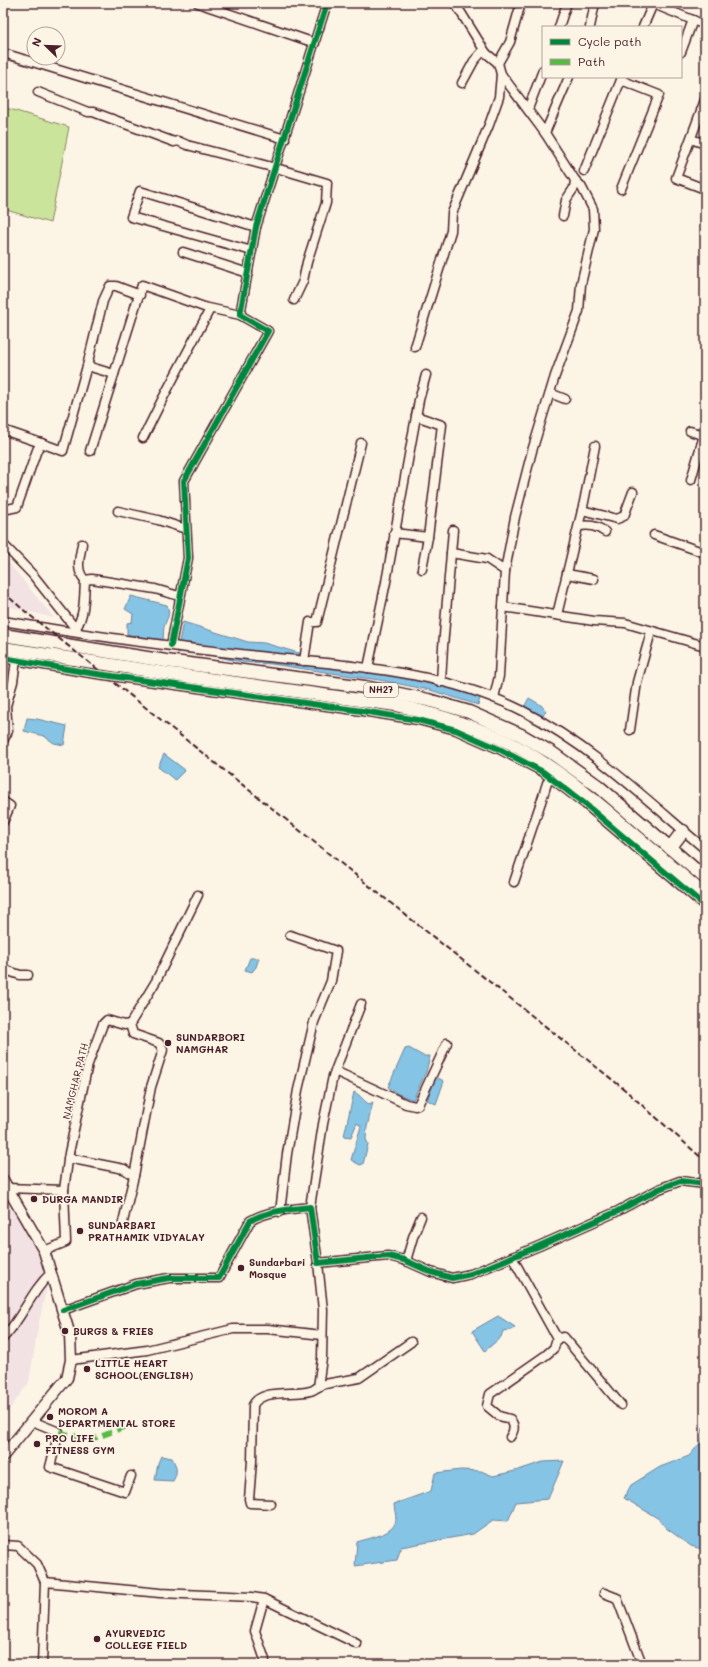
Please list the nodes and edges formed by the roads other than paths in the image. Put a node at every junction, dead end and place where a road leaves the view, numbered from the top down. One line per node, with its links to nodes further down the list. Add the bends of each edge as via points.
1 (198, 3): 13 (street)
2 (327, 3): 13 (street)
3 (455, 3): 16 (street)
4 (521, 3): 17 (street, via 510,42)
5 (567, 3): 10 (street)
6 (595, 3): 11 (street)
7 (652, 3): 8 (street); 12 (street)
8 (693, 20): 9 (street); 14 (street)
9 (705, 25)
10 (558, 26)
11 (590, 26)
12 (643, 26)
13 (315, 43): 27 (street)
14 (682, 49)
15 (3, 53): 27 (street)
16 (486, 53): 17 (street); 22 (street, via 481,53 474,61)
17 (498, 63): 19 (street)
18 (542, 73): 25 (street)
19 (501, 74): 25 (street); 44 (street, via 499,97 452,213 451,231)
20 (569, 78): 26 (street)
21 (622, 78): 31 (street); 33 (street, via 659,95)
22 (462, 83)
23 (38, 92): 30 (street, via 174,142)
24 (705, 99): 28 (street)
25 (528, 109): 26 (street)
26 (545, 133): 32 (street)
27 (285, 139): 30 (street)
28 (690, 139): 29 (street); 34 (street, via 676,178)
29 (705, 144)
30 (276, 168): 36 (street); 41 (street, via 327,183 326,203 303,281)
31 (584, 171)
32 (575, 180): 35 (street, via 574,188 566,200); 48 (street, via 593,209 594,229 581,284 579,311)
33 (621, 189)
34 (705, 189)
35 (563, 216)
36 (253, 226): 37 (street); 37 (street, via 140,191 131,216)
37 (249, 250): 39 (street)
38 (183, 252): 39 (street)
39 (248, 273): 43 (street)
40 (140, 295): 42 (street, via 142,285); 45 (street, via 110,286 103,301); 46 (street)
41 (294, 300)
42 (210, 309): 43 (street); 54 (street)
43 (240, 315): 65 (street, via 268,332 184,481)
44 (415, 347)
45 (87, 366): 46 (street); 55 (street, via 63,451)
46 (114, 374): 58 (street)
47 (426, 375): 50 (street)
48 (550, 393): 49 (street); 76 (street, via 515,517)
49 (565, 399)
50 (416, 416): 68 (street); 70 (street, via 442,425)
51 (3, 430): 55 (street)
52 (690, 431): 53 (street)
53 (704, 435): 59 (street)
54 (143, 438)
55 (41, 443): 61 (street, via 17,507)
56 (361, 443): 92 (street, via 317,622 310,622)
57 (595, 446): 62 (street)
58 (90, 451)
59 (691, 480)
60 (633, 492): 62 (street, via 624,516 617,519)
61 (3, 510)
62 (582, 510): 64 (street)
63 (118, 511): 65 (street)
64 (579, 526): 67 (street, via 599,527); 77 (street)
65 (186, 529): 80 (street, via 188,558)
66 (453, 530): 73 (street)
67 (604, 532)
68 (394, 533): 70 (street); 93 (street)
69 (654, 535): 74 (street)
70 (428, 537): 75 (street)
71 (3, 544): 84 (street, via 33,575)
72 (82, 544): 79 (street, via 78,567 79,575)
73 (451, 553): 76 (street, via 487,559); 94 (street)
74 (705, 553)
75 (422, 569)
76 (505, 571): 81 (street)
77 (567, 574): 78 (street); 82 (street)
78 (594, 579)
79 (85, 580): 80 (street, via 155,589); 84 (street, via 83,607)
80 (180, 596): 87 (street)
81 (503, 607): 82 (street); 95 (street)
82 (556, 615): 85 (street, via 625,623)
83 (3, 621): 84 (street)
84 (77, 631): 87 (street)
85 (651, 632): 88 (street); 97 (street, via 637,682)
86 (3, 635): 103 (highway, NH27, via 166,661 365,687 447,705 502,726 552,753 598,786)
87 (171, 645): 92 (street)
88 (705, 646)
89 (3, 648): 108 (highway, NH27, via 396,705 465,724 514,745 558,772 591,797)
90 (3, 658): 91 (street)
91 (16, 660): 96 (street); 99 (street, via 418,720 456,730 499,748)
92 (304, 661): 93 (street)
93 (368, 668): 94 (street, via 414,674)
94 (442, 682): 95 (street)
95 (494, 698): 102 (street, via 551,726 577,743)
96 (5, 705): 98 (street, via 8,731)
97 (630, 730)
98 (3, 742)
99 (552, 778): 106 (street, via 547,783); 109 (street)
100 (3, 801): 101 (street, via 10,806)
101 (3, 822)
102 (683, 831): 103 (highway); 104 (street)
103 (670, 848): 105 (highway, NH27)
104 (705, 849)
105 (705, 878)
106 (514, 882)
107 (198, 895): 114 (street, via 156,981)
108 (705, 895)
109 (705, 906)
110 (290, 935): 123 (street, via 336,951 331,981 314,1022 298,1090)
111 (3, 969): 112 (street)
112 (28, 975)
113 (361, 1004): 116 (street)
114 (130, 1024): 117 (street, NAMGHAR PATH, via 107,1020 103,1024 88,1064); 118 (street, via 133,1034 159,1043 163,1050 151,1087)
115 (447, 1043): 116 (street, via 415,1106)
116 (335, 1071): 122 (street, via 323,1124)
117 (68, 1158): 118 (street, via 124,1169); 121 (street, NAMGHAR PATH)
118 (134, 1176): 125 (street)
119 (5, 1184): 121 (street); 126 (main road)
120 (705, 1184): 127 (street, via 680,1181)
121 (64, 1190): 126 (street, NAMGHAR PATH, via 66,1242)
122 (310, 1207): 123 (street); 129 (street)
123 (280, 1212): 131 (street, via 257,1216 250,1221 219,1278 168,1278 136,1284)
124 (421, 1217): 128 (street)
125 (123, 1222)
126 (44, 1250): 130 (main road)
127 (512, 1257): 128 (street, via 471,1274 452,1278); 134 (street)
128 (406, 1261): 129 (street, via 388,1256)
129 (318, 1263): 132 (street, via 323,1310)
130 (51, 1273): 131 (main road); 133 (street, via 43,1280 11,1330)
131 (63, 1310): 136 (main road, via 70,1335)
132 (322, 1335): 136 (street, via 268,1329 233,1329 147,1350); 137 (street)
133 (3, 1338)
134 (557, 1338): 138 (street, via 564,1337); 140 (street, via 554,1348 546,1355 490,1394 487,1406 499,1416 510,1418 514,1426)
135 (412, 1342): 137 (street, via 359,1378)
136 (71, 1360): 139 (main road, via 67,1378)
137 (318, 1387): 143 (street, via 310,1392 260,1397 253,1405 249,1499 250,1503)
138 (621, 1405)
139 (32, 1421): 141 (main road); 142 (street, via 58,1432 50,1467 125,1492)
140 (510, 1437)
141 (3, 1456)
142 (131, 1476)
143 (271, 1504)
144 (3, 1545): 145 (street, via 18,1546 37,1564)
145 (45, 1582): 147 (street, via 160,1593); 149 (street)
146 (604, 1593): 151 (street, via 617,1598)
147 (264, 1599): 148 (street); 150 (street, via 255,1631 265,1660)
148 (357, 1644)
149 (42, 1664)
150 (263, 1664)
151 (642, 1664)

